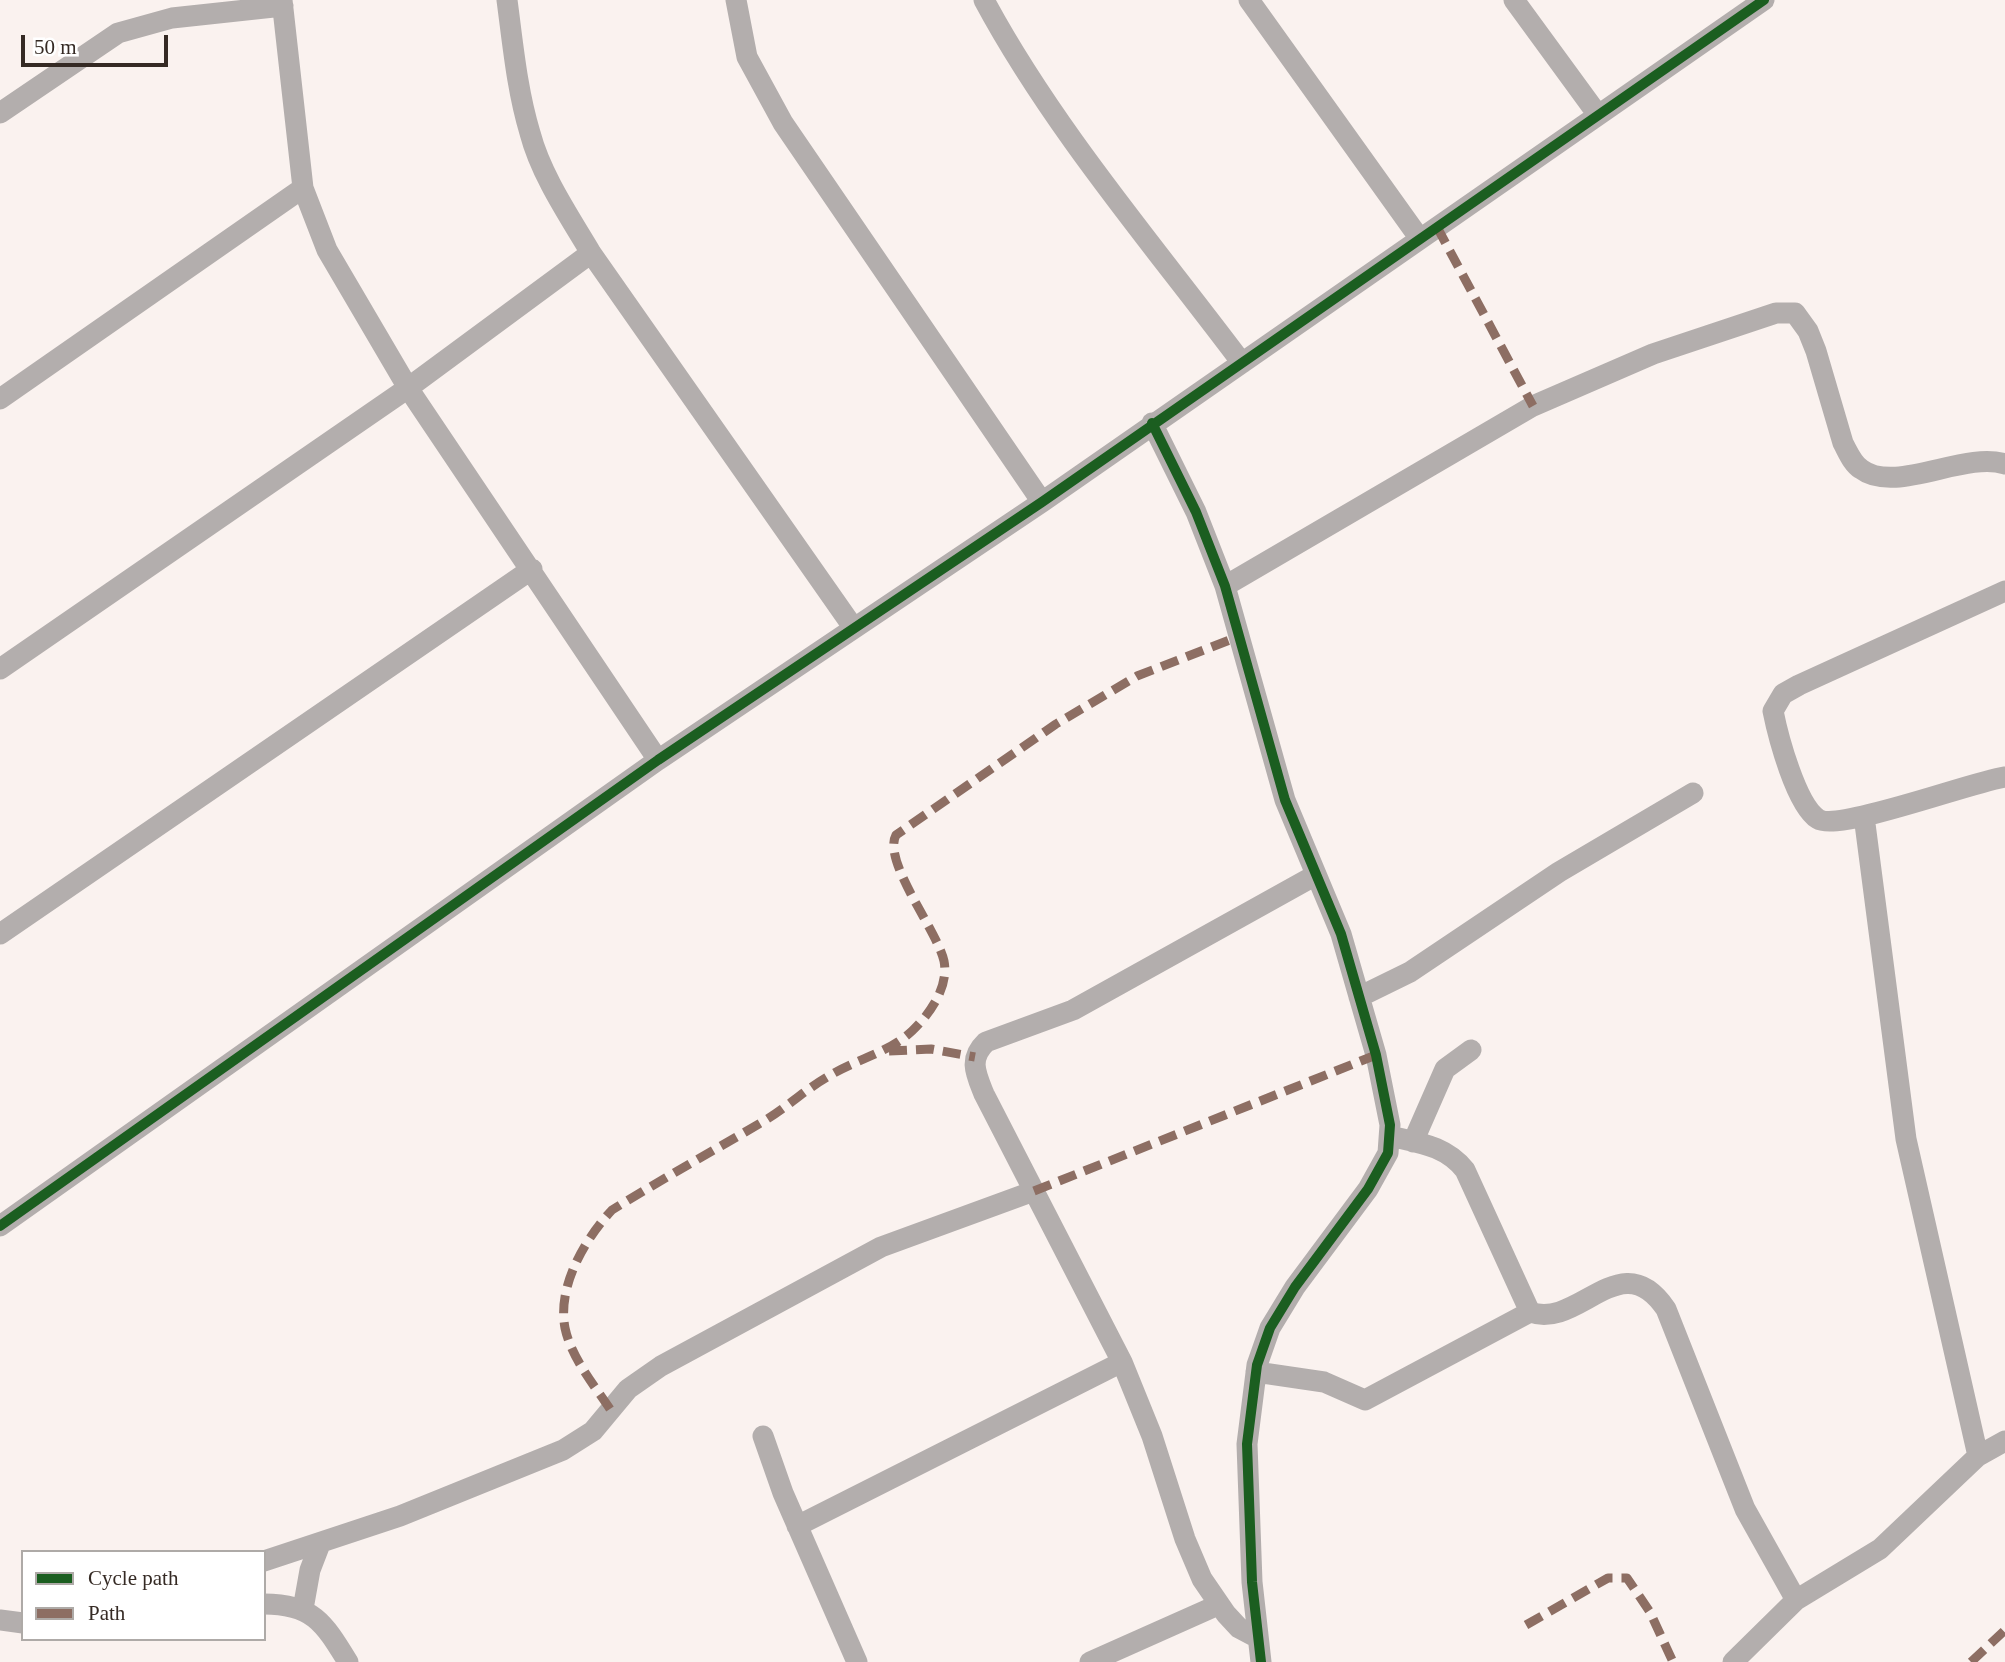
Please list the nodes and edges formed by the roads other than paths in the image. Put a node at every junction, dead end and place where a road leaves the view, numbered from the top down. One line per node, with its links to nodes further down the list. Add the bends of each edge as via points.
1 (507, 0): 12 (street, via 530,136)
2 (736, 0): 18 (street, via 747,57 783,123)
3 (984, 0): 13 (street, via 1047,103)
4 (1249, 0): 11 (street)
5 (1514, 0): 9 (street)
6 (1764, 0): 9 (street)
7 (282, 3): 8 (street, via 172,18 117,33); 10 (street)
8 (0, 113)
9 (1598, 115): 11 (street)
10 (303, 188): 14 (street, via 327,250); 15 (street)
11 (1420, 239): 13 (street)
12 (591, 253): 14 (street); 22 (street)
13 (1242, 363): 16 (street)
14 (408, 388): 19 (street); 23 (street)
15 (0, 399)
16 (1152, 424): 18 (street); 20 (street, via 1196,512)
17 (2005, 464): 20 (street, via 1975,461 1885,477 1864,472 1843,443 1805,325 1795,313 1776,313 1653,354 1533,405)
18 (1042, 502): 22 (street)
19 (532, 569): 24 (street); 29 (street)
20 (1225, 586): 28 (street, via 1285,800)
21 (2005, 591): 27 (street, via 1799,685 1776,703 1778,735 1812,814 1833,822)
22 (853, 626): 24 (street)
23 (0, 669)
24 (658, 760): 35 (street)
25 (2005, 777): 27 (street)
26 (1693, 793): 30 (street, via 1559,872 1410,972)
27 (1864, 816): 41 (street, via 1906,1139)
28 (1314, 876): 30 (street, via 1341,934); 34 (street, via 1073,1010 986,1042 978,1050 975,1072)
29 (0, 934)
30 (1359, 997): 32 (street, via 1376,1055)
31 (1471, 1050): 33 (street, via 1445,1069)
32 (1390, 1136): 33 (street); 38 (street, via 1388,1153 1363,1198 1295,1287 1270,1328)
33 (1413, 1142): 36 (street, via 1453,1155 1465,1170)
34 (1034, 1191): 37 (street); 43 (street, via 881,1247 682,1355 628,1389 593,1431 563,1450)
35 (0, 1226)
36 (1530, 1312): 38 (street, via 1365,1400 1324,1382); 45 (street, via 1552,1314 1623,1284 1642,1283 1655,1291 1745,1508)
37 (1122, 1362): 42 (street); 47 (street, via 1185,1539)
38 (1256, 1372): 51 (street, via 1247,1444)
39 (763, 1436): 42 (street)
40 (2005, 1441): 41 (street)
41 (1978, 1456): 45 (street, via 1880,1549)
42 (797, 1526): 53 (street)
43 (320, 1544): 44 (street); 48 (street)
44 (266, 1560)
45 (1796, 1600): 56 (street)
46 (266, 1604): 48 (street)
47 (1218, 1605): 51 (street, via 1239,1628); 54 (street)
48 (303, 1609): 52 (street, via 325,1628)
49 (0, 1620): 50 (street)
50 (21, 1623)
51 (1256, 1637): 55 (street)
52 (348, 1662)
53 (857, 1662)
54 (1090, 1662)
55 (1261, 1662)
56 (1733, 1662)

